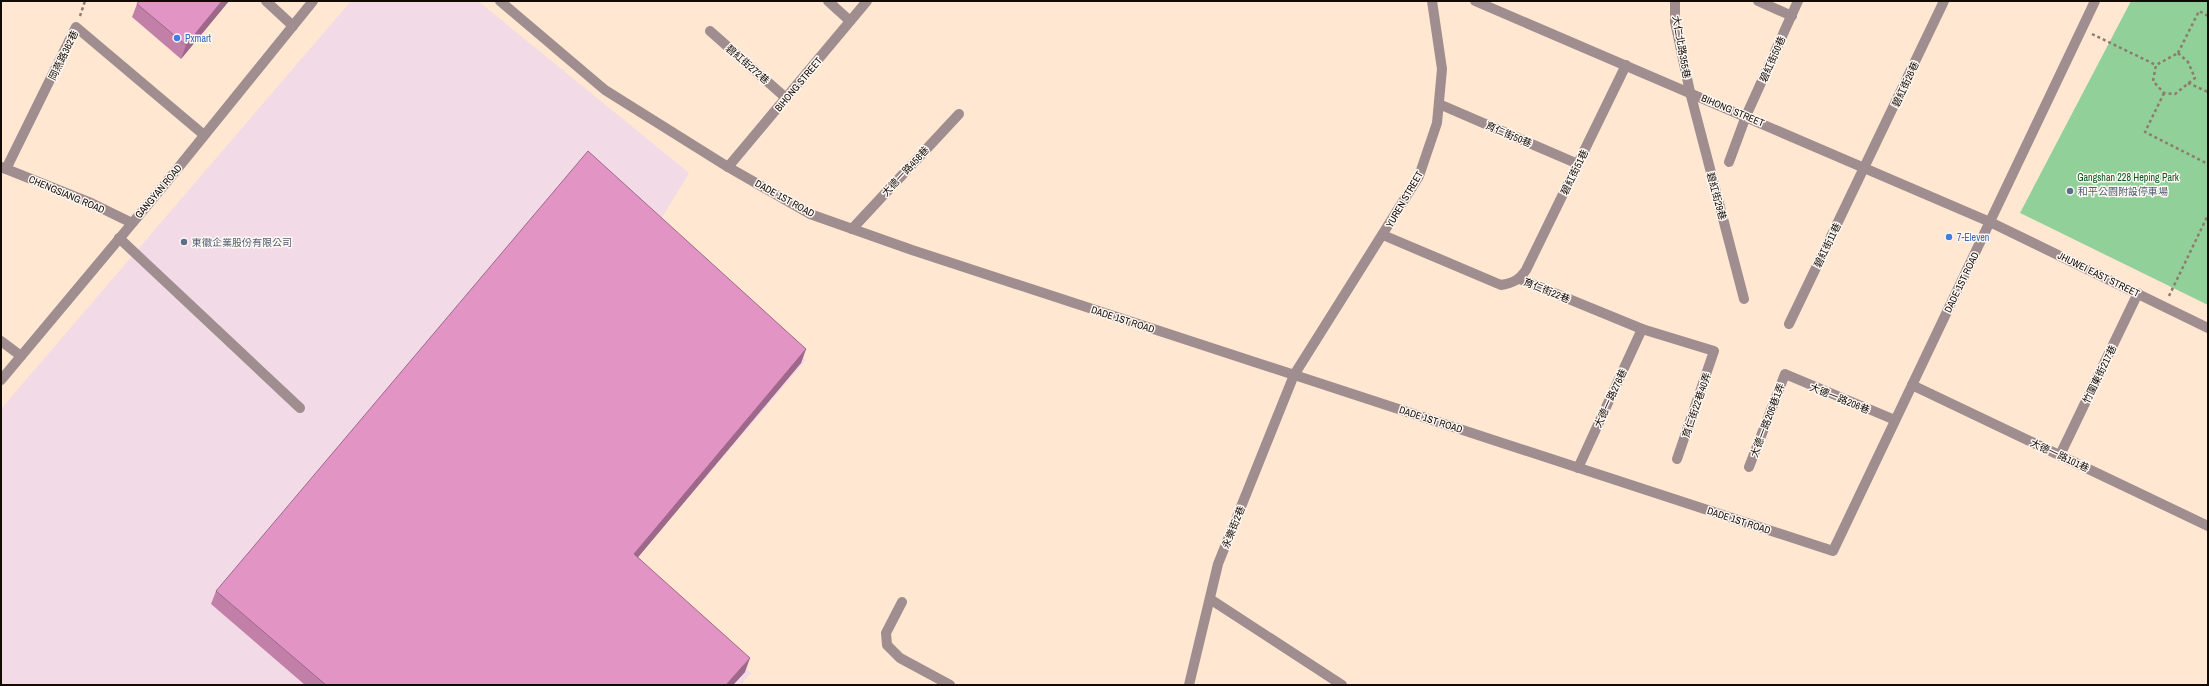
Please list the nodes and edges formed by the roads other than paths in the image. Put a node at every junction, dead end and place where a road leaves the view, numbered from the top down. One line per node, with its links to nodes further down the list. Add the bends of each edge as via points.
1 (266, 1): 15 (street)
2 (313, 1): 15 (street, GANGYAN ROAD)
3 (500, 1): 26 (street, DADE 1ST ROAD, via 605,90)
4 (828, 1): 14 (street)
5 (867, 1): 14 (street, BIHONG STREET)
6 (1432, 1): 20 (street, YUREN STREET, via 1442,69)
7 (1475, 1): 17 (street, BIHONG STREET)
8 (1675, 1): 18 (street, 大仁北路355巷, via 1675,22)
9 (1758, 1): 13 (street)
10 (1798, 1): 13 (street, 碧紅街50巷)
11 (1944, 1): 27 (street, 碧紅街26巷)
12 (2095, 1): 29 (street, DADE 1ST ROAD)
13 (1792, 16): 22 (street, 碧紅街50巷)
14 (850, 21): 19 (street, BIHONG STREET)
15 (293, 26): 23 (street, GANGYAN ROAD)
16 (710, 31): 19 (street, 碧紅街272巷)
17 (1626, 65): 18 (street, BIHONG STREET); 25 (street, 碧紅街51巷)
18 (1690, 92): 22 (street, BIHONG STREET); 36 (street, 碧紅街29巷)
19 (786, 98): 26 (street, BIHONG STREET)
20 (1439, 104): 25 (street, 育仁街50巷); 32 (street, YUREN STREET, via 1437,123 1419,176)
21 (959, 114): 31 (street, 大德一路458巷)
22 (1746, 116): 24 (street, 碧紅街50巷); 27 (street, BIHONG STREET)
23 (204, 135): 28 (street, 岡燕路362巷, via 76,26); 30 (street, GANGYAN ROAD)
24 (1729, 162)
25 (1578, 164): 34 (street, 碧紅街51巷)
26 (728, 166): 31 (street, DADE 1ST ROAD, via 810,214)
27 (1866, 167): 29 (street, BIHONG STREET); 37 (street, 碧紅街11巷)
28 (4, 168): 30 (street, CHENGSIANG ROAD, via 91,203)
29 (1990, 222): 35 (street, JHUWEI EAST STREET); 46 (street, DADE 1ST ROAD)
30 (132, 223): 33 (street, GANGYAN ROAD)
31 (852, 229): 44 (street, DADE 1ST ROAD)
32 (1383, 235): 34 (street, 育仁街22巷, via 1501,285); 44 (street, YUREN STREET)
33 (119, 238): 42 (street, GANGYAN ROAD); 47 (street)
34 (1520, 279): 39 (street, 育仁街22巷)
35 (2138, 293): 38 (street, JHUWEI EAST STREET); 49 (street, 竹圍東街217巷)
36 (1744, 299)
37 (1789, 324)
38 (2208, 328)
39 (1642, 329): 41 (street, 育仁街22巷); 52 (street, 大德一路276巷)
40 (1, 341): 42 (street)
41 (1714, 351): 50 (street, 育仁街22巷40弄)
42 (21, 356): 45 (street, GANGYAN ROAD)
43 (1784, 374): 48 (street, 大德一路206巷); 51 (street, 大德一路206巷1弄)
44 (1294, 375): 52 (street, DADE 1ST ROAD); 54 (street, 永樂街2巷, via 1218,564)
45 (1, 380)
46 (1912, 385): 48 (street, DADE 1ST ROAD); 49 (street, 大德一路101巷)
47 (300, 408)
48 (1895, 420): 52 (street, DADE 1ST ROAD, via 1833,551)
49 (2060, 455): 53 (street, 大德一路101巷)
50 (1677, 459)
51 (1749, 466)
52 (1578, 468)
53 (2208, 526)
54 (1210, 599): 57 (street, 永樂街2巷); 58 (street)
55 (902, 602): 56 (street, via 886,633 887,645 900,658)
56 (950, 685)
57 (1189, 685)
58 (1342, 685)

